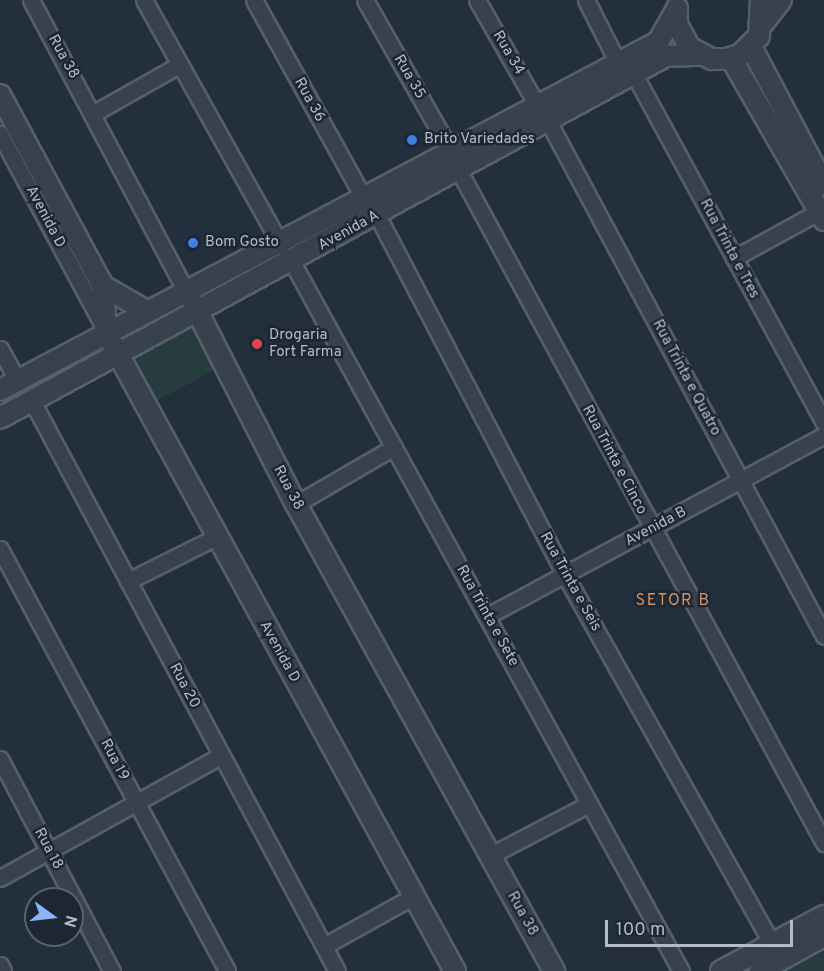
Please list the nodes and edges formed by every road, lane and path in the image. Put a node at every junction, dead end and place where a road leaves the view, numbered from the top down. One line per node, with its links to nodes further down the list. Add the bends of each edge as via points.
1 (31, 0): 18 (street, Rua 38)
2 (144, 0): 15 (street)
3 (254, 0): 23 (street, Rua 36)
4 (365, 0): 21 (street, Rua 35)
5 (477, 0): 19 (street, Rua 34)
6 (586, 0): 14 (street)
7 (761, 0): 10 (street)
8 (781, 0): 10 (street)
9 (677, 5): 12 (street, via 681,36); 14 (street, Avenida A, via 658,42)
10 (764, 23): 11 (street)
11 (751, 47): 13 (street); 22 (street)
12 (699, 55): 13 (street, Avenida A); 16 (street, Avenida A, via 666,56)
13 (731, 58): 24 (street)
14 (617, 61): 19 (street, Avenida A)
15 (179, 65): 18 (street); 25 (street)
16 (634, 74): 19 (street, Avenida A); 26 (street, Rua Trinta e Tres)
17 (0, 95): 28 (street, Avenida D)
18 (94, 113): 29 (street, Rua 38)
19 (543, 114): 21 (street, Avenida A); 44 (street, Rua Trinta e Quatro)
20 (0, 134): 34 (street, Avenida D)
21 (456, 162): 23 (street, Avenida A); 46 (street, Rua Trinta e Cinco)
22 (824, 185)
23 (371, 208): 25 (street, Avenida A); 27 (street, Avenida A); 49 (street, Rua Trinta e Seis)
24 (822, 216): 26 (street)
25 (280, 245): 29 (street, Avenida A)
26 (734, 258): 41 (street, Rua Trinta e Tres)
27 (292, 262): 32 (street, Avenida A); 43 (street, Rua Trinta e Sete)
28 (104, 286): 31 (street); 34 (street, Avenida D)
29 (187, 293): 30 (street, Avenida A); 32 (street, Rua 38)
30 (166, 304): 31 (street, Avenida A); 33 (street)
31 (148, 312): 34 (street, Avenida A)
32 (199, 315): 33 (street, Avenida A); 45 (street, Rua 38)
33 (178, 325): 36 (street, Avenida A)
34 (106, 332): 36 (street, Avenida D); 37 (street, Avenida A)
35 (0, 350): 37 (street)
36 (119, 355): 39 (street, Avenida A); 47 (street, Avenida D)
37 (17, 380): 38 (street, Avenida A)
38 (0, 390)
39 (32, 401): 40 (street, Avenida A); 50 (street, Rua 20)
40 (0, 418)
41 (824, 423)
42 (824, 435): 44 (street, Avenida B)
43 (394, 447): 45 (street); 51 (street, Rua Trinta e Sete)
44 (741, 481): 46 (street, Avenida B); 52 (street, Rua Trinta e Quatro)
45 (296, 504): 59 (street, Rua 38)
46 (651, 530): 49 (street, Avenida B); 57 (street, Rua Trinta e Cinco)
47 (216, 537): 50 (street); 61 (street, Avenida D)
48 (0, 549): 55 (street, Rua 19)
49 (565, 575): 51 (street, Avenida B); 64 (street, Rua Trinta e Seis)
50 (128, 581): 53 (street, Rua 20)
51 (487, 616): 56 (street, Rua Trinta e Sete)
52 (824, 636)
53 (220, 756): 55 (street); 65 (street, Rua 20)
54 (0, 759): 58 (street, Rua 18)
55 (136, 801): 58 (street); 69 (street, Rua 19)
56 (589, 804): 59 (street); 73 (street, Rua Trinta e Sete)
57 (824, 843)
58 (49, 851): 60 (street); 68 (street, Rua 18)
59 (489, 856): 72 (street, Rua 38)
60 (0, 878)
61 (414, 896): 65 (street); 71 (street, Avenida D)
62 (824, 916): 64 (street)
63 (824, 936): 75 (street)
64 (772, 944): 74 (street)
65 (324, 946): 70 (street, Rua 20)
66 (0, 966): 67 (street)
67 (3, 971)
68 (112, 971)
69 (227, 971)
70 (337, 971)
71 (454, 971)
72 (554, 971)
73 (681, 971)
74 (721, 971)
75 (760, 971)

